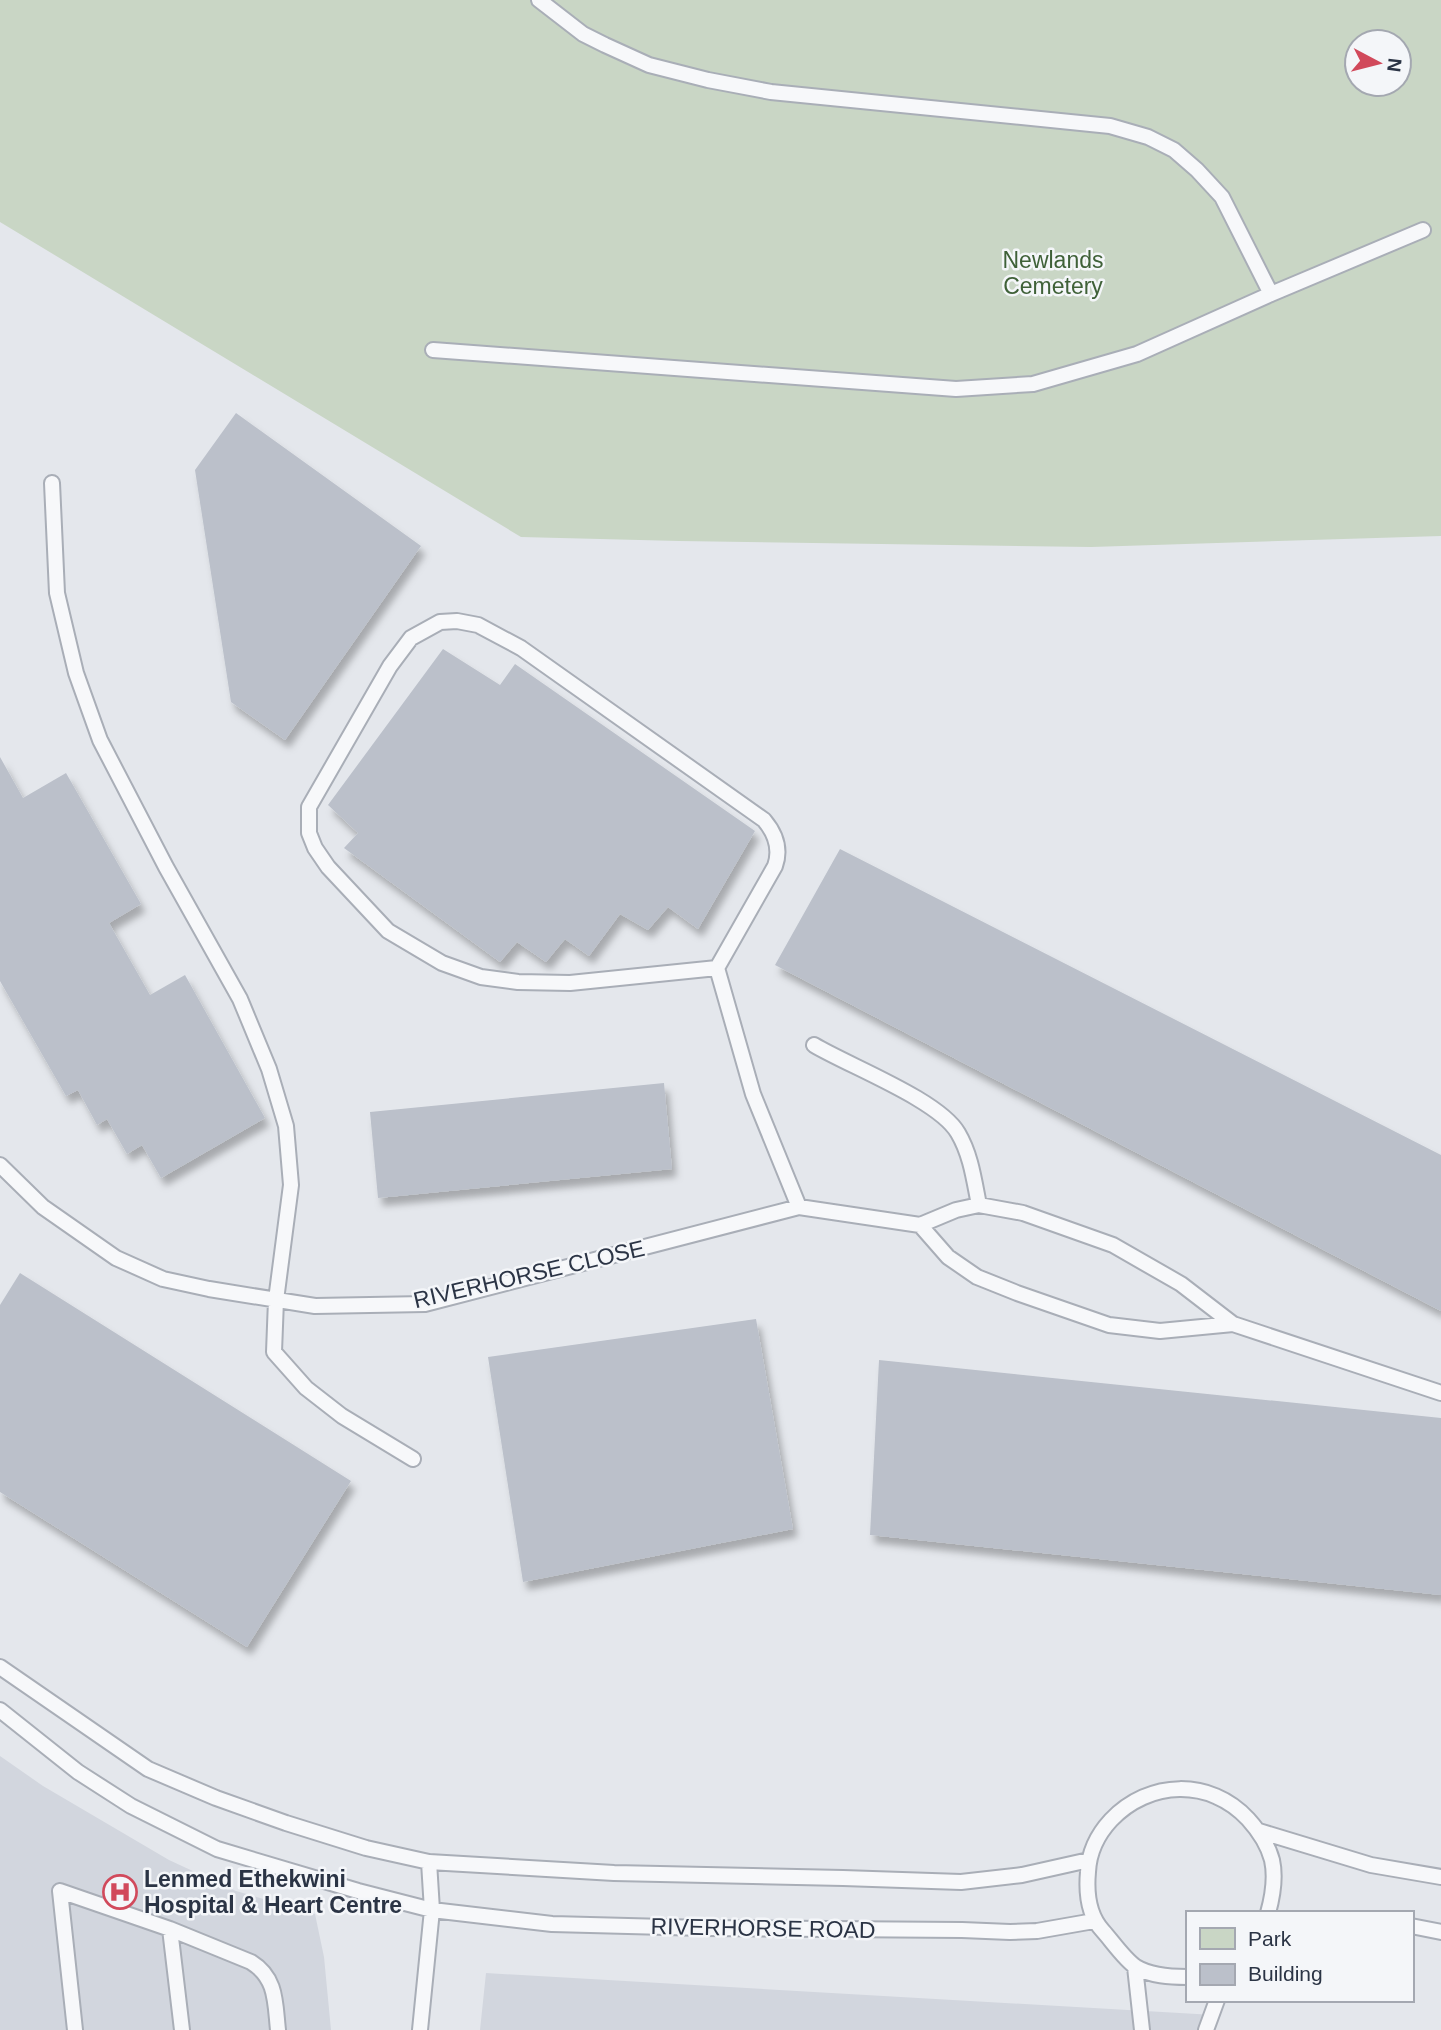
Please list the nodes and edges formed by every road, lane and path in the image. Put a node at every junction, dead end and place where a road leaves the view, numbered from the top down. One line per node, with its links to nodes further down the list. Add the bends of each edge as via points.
1 (539, 0): 3 (lane, via 605,45 649,65 708,80 771,92 1110,126 1148,138 1174,150 1222,197)
2 (1423, 230): 3 (lane)
3 (1271, 294): 4 (lane, via 1137,354 1033,384 956,389)
4 (433, 350)
5 (52, 483): 12 (lane, via 57,593 76,673 100,740 240,999 270,1069 286,1126 291,1185)
6 (717, 968): 6 (lane, via 570,983 481,977 442,963 388,931 328,867 309,833 309,807 390,666 411,638 440,622 478,625 521,648 764,820 776,840 778,858); 10 (lane, via 753,1094)
7 (814, 1045): 9 (lane, via 942,1115 957,1131 971,1161)
8 (0, 1165): 12 (lane, RIVERHORSE CLOSE, via 43,1207 116,1258 163,1279)
9 (979, 1205): 11 (lane); 13 (lane, via 1023,1213 1113,1245 1181,1284)
10 (799, 1207): 11 (lane); 12 (lane, RIVERHORSE CLOSE, via 425,1304 315,1306)
11 (920, 1225): 13 (lane, via 948,1257 977,1277 1110,1325 1160,1331)
12 (276, 1300): 15 (lane, via 274,1352 306,1388 342,1416)
13 (1233, 1324): 14 (lane)
14 (1441, 1393)
15 (413, 1459)
16 (0, 1667): 20 (lane, via 148,1769 286,1823)
17 (0, 1710): 22 (lane, RIVERHORSE ROAD, via 131,1806 217,1849)
18 (1259, 1831): 19 (lane, via 1238,1808 1210,1793 1180,1788 1149,1793 1122,1808 1101,1831); 21 (lane, via 1371,1865); 23 (lane, via 1272,1859 1274,1890)
19 (1089, 1860): 20 (lane, via 961,1882 614,1873); 24 (lane, via 1086,1891)
20 (429, 1862): 22 (lane)
21 (1441, 1877)
22 (432, 1910): 24 (lane, RIVERHORSE ROAD, via 552,1924 704,1928 1010,1932); 34 (lane)
23 (1269, 1911)
24 (1094, 1921): 28 (lane)
25 (1413, 1926): 27 (lane)
26 (170, 1929): 31 (lane, via 60,1891); 32 (lane); 33 (lane, via 260,1967 273,1990)
27 (1441, 1931)
28 (1135, 1967): 29 (lane, via 1164,1977); 35 (lane)
29 (1186, 1977)
30 (1216, 2002): 36 (lane)
31 (75, 2030)
32 (182, 2030)
33 (278, 2030)
34 (420, 2030)
35 (1142, 2030)
36 (1206, 2030)

